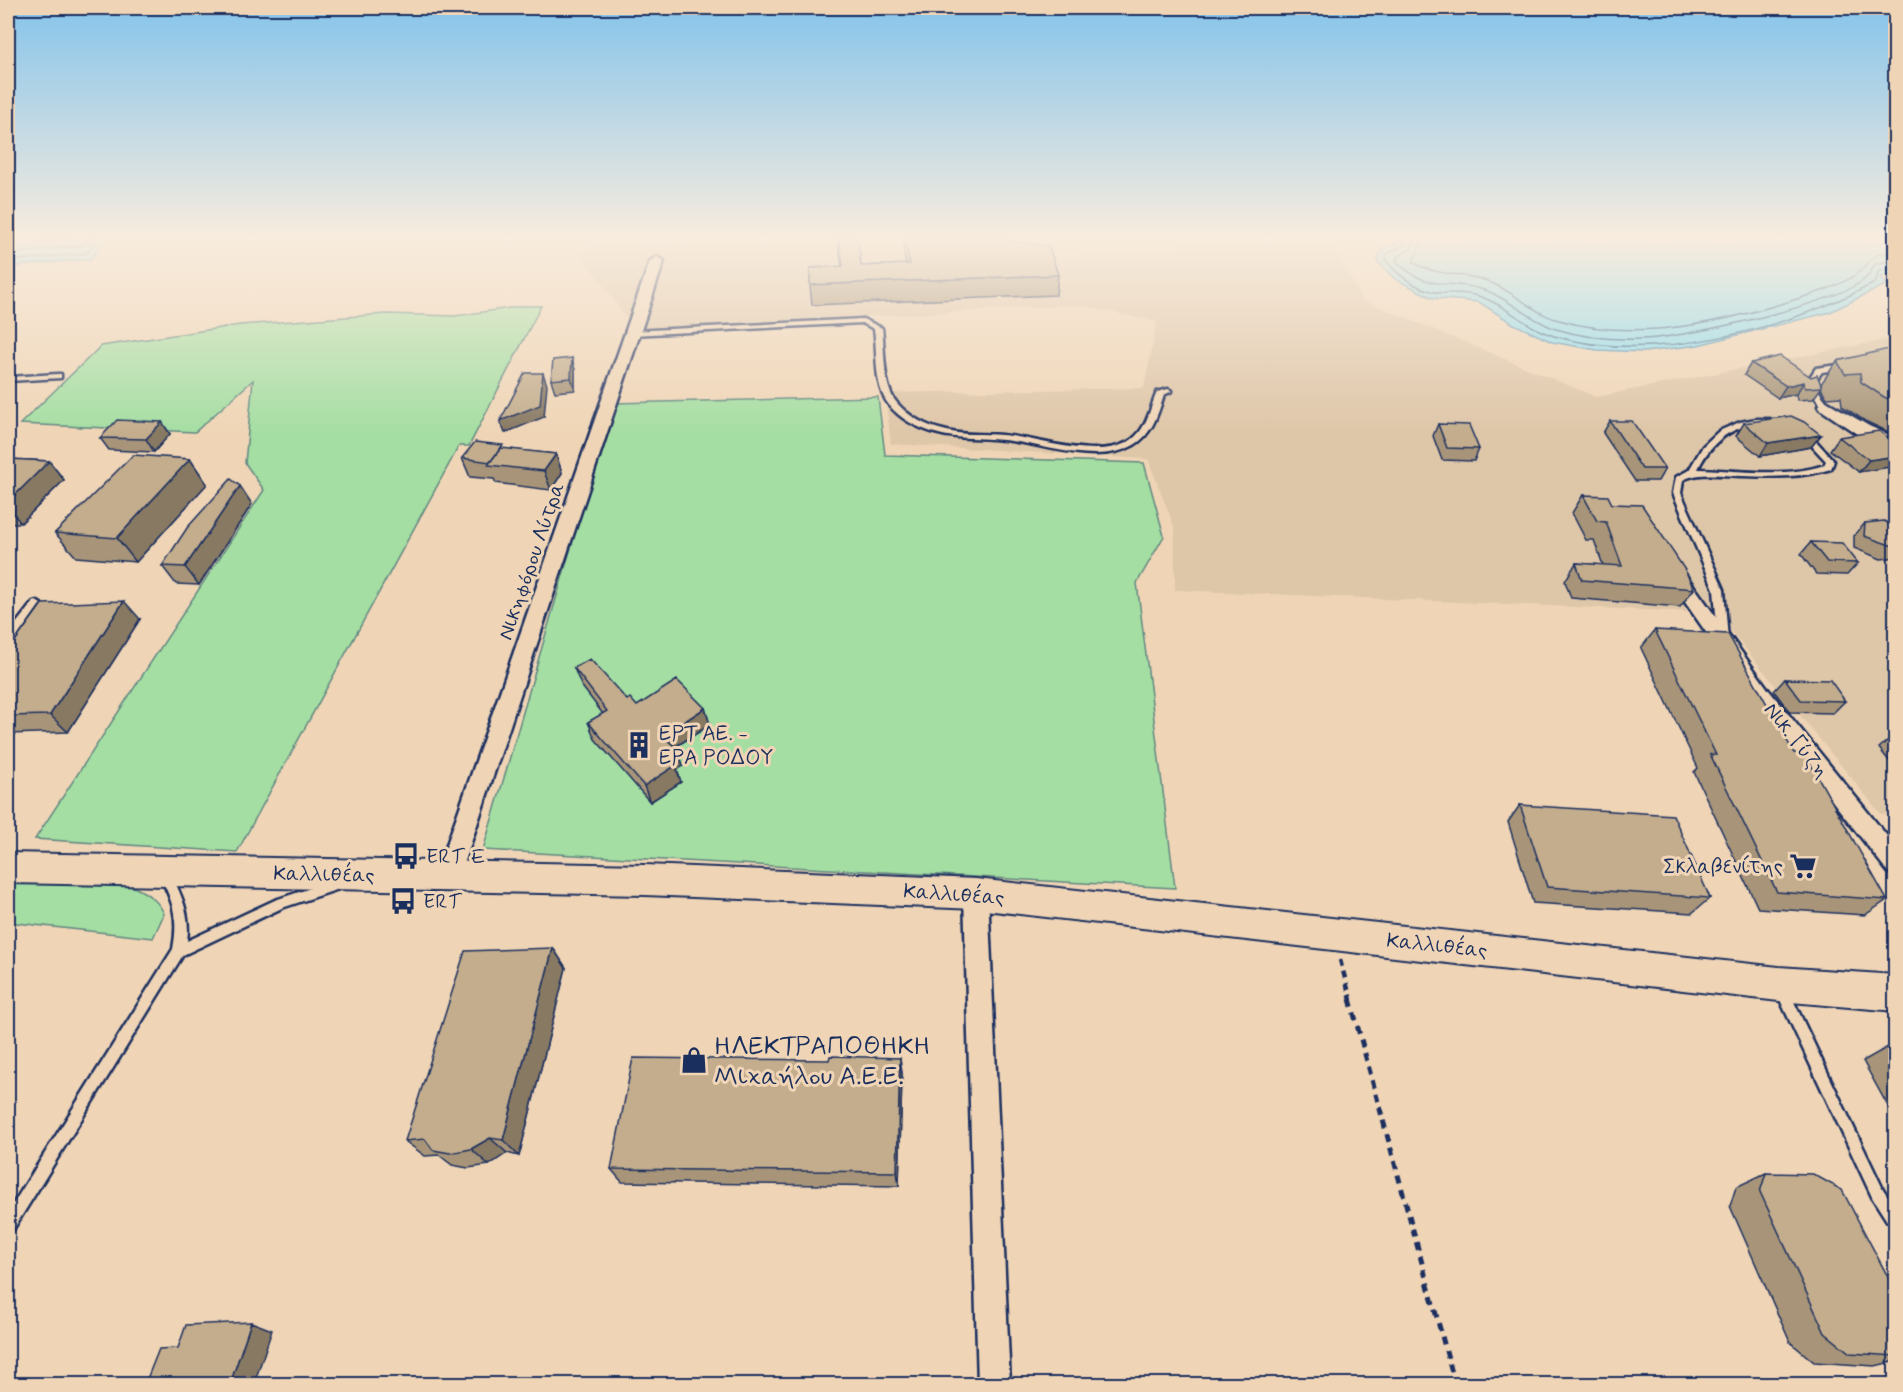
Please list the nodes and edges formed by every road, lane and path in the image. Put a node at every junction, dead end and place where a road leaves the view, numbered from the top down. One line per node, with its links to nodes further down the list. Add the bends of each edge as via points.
1 (642, 303): 2 (street, Νικηφόρου Λύτρα)
2 (632, 333): 6 (lane, via 863,321 878,328 883,386 891,402 909,418 934,431 1069,448 1122,448 1135,441 1150,426 1160,394); 20 (street, Νικηφόρου Λύτρα)
3 (1850, 365): 7 (lane, via 1819,370 1812,380)
4 (58, 376): 5 (lane)
5 (8, 379)
6 (1168, 391)
7 (1826, 406): 10 (street, via 1863,430)
8 (1783, 423): 11 (lane, via 1734,425 1718,434)
9 (1796, 428): 11 (lane, via 1825,452 1830,461 1828,467 1790,474)
10 (1896, 444)
11 (1692, 472): 15 (lane, via 1679,479 1677,493 1719,590)
12 (1660, 554): 15 (street, Νικ. Γύζη)
13 (36, 604): 14 (lane)
14 (8, 641)
15 (1724, 643): 16 (street, Νικ. Γύζη)
16 (1896, 865)
17 (8, 868): 18 (main road, Καλλιθέας)
18 (163, 870): 19 (main road, Καλλιθέας); 23 (lane, via 183,910 184,930)
19 (365, 874): 20 (main road, Καλλιθέας); 23 (lane, via 279,904)
20 (448, 876): 21 (main road, Καλλιθέας)
21 (976, 894): 22 (main road, Καλλιθέας); 28 (street)
22 (1333, 934): 24 (main road, Καλλιθέας); 29 (path)
23 (178, 951): 27 (lane)
24 (1779, 984): 25 (main road, Καλλιθέας); 26 (lane, via 1878,1194)
25 (1896, 993)
26 (1896, 1217)
27 (8, 1225)
28 (994, 1384)
29 (1455, 1384)

